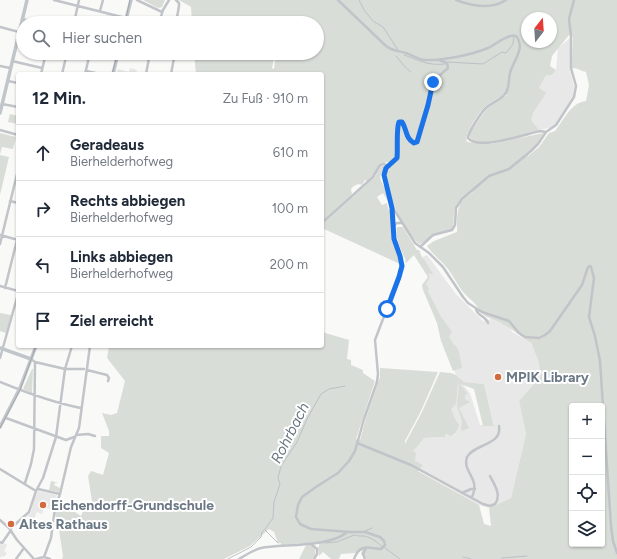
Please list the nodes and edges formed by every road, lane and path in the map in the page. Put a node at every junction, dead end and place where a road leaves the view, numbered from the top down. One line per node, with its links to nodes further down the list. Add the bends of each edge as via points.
1 (27, 0): 16 (main road)
2 (54, 0): 13 (street)
3 (79, 0): 13 (street)
4 (103, 0): 14 (street)
5 (131, 0): 19 (main road)
6 (137, 0): 15 (street)
7 (169, 0): 15 (street)
8 (176, 0): 21 (street, via 179,6)
9 (338, 0): 31 (street, via 379,41 391,49 422,59)
10 (456, 0): 11 (street, via 475,6 485,6 496,5)
11 (506, 0)
12 (574, 0): 48 (street, via 568,19 575,94 557,124)
13 (78, 6): 14 (street); 17 (street)
14 (100, 11): 18 (street)
15 (162, 12): 20 (street)
16 (23, 16)
17 (76, 16)
18 (119, 16)
19 (127, 16)
20 (161, 16)
21 (177, 16)
22 (0, 27): 23 (street)
23 (16, 31)
24 (16, 43): 32 (main road)
25 (44, 60): 35 (street)
26 (65, 60): 37 (street)
27 (89, 60): 38 (street)
28 (116, 60): 39 (main road)
29 (149, 60): 40 (street)
30 (174, 60): 41 (street)
31 (439, 60): 48 (street, via 479,51 496,45 511,35 516,36 519,52 510,73 508,91 483,111 468,139 489,143 540,131); 50 (street, via 447,63 448,68 433,82 418,140 415,143 411,142 404,124 399,122 397,158)
32 (12, 61): 34 (main road); 35 (street)
33 (0, 66): 34 (street)
34 (10, 68): 42 (main road)
35 (42, 68): 36 (street)
36 (41, 72)
37 (62, 72)
38 (86, 72)
39 (113, 72)
40 (146, 72)
41 (171, 72)
42 (7, 81): 43 (street); 44 (main road)
43 (16, 83)
44 (1, 105): 45 (street); 46 (main road)
45 (16, 107)
46 (0, 113)
47 (0, 130): 49 (street)
48 (546, 132): 62 (street, via 536,147 515,165 489,176 462,199 456,208 455,225 452,230 432,236)
49 (16, 134)
50 (388, 166): 54 (street, via 384,175); 55 (street, via 380,165 372,179)
51 (16, 178): 52 (street)
52 (10, 201): 53 (street); 58 (street)
53 (16, 202)
54 (392, 208): 56 (street); 57 (street)
55 (324, 221)
56 (402, 224): 57 (street); 62 (street)
57 (393, 226): 91 (street, via 401,270 376,339 378,379)
58 (1, 235): 59 (street); 60 (street)
59 (16, 239)
60 (0, 244)
61 (16, 247): 64 (street)
62 (420, 247): 67 (street, via 443,267 463,297)
63 (0, 286): 64 (street)
64 (5, 288): 65 (street)
65 (16, 292)
66 (16, 300): 72 (street)
67 (476, 309): 68 (street); 110 (street, via 508,321 524,337 543,336 552,329 578,292 587,268 590,266 593,270 589,317 600,364 611,526)
68 (488, 323)
69 (36, 348): 74 (main road)
70 (71, 348): 75 (street)
71 (90, 348): 76 (street)
72 (1, 349): 73 (street); 74 (main road)
73 (0, 358)
74 (33, 361): 75 (street); 79 (main road); 80 (street)
75 (65, 369): 76 (street); 81 (street)
76 (85, 369): 77 (street, via 105,374); 82 (street)
77 (108, 381)
78 (0, 382): 79 (street)
79 (19, 390): 80 (street); 83 (main road)
80 (35, 396): 81 (street); 86 (street)
81 (60, 404): 82 (street); 89 (street)
82 (81, 408): 87 (street)
83 (6, 418): 85 (main road); 86 (street)
84 (499, 426): 96 (street, via 499,434 495,440 472,450 467,457 467,466)
85 (0, 427)
86 (34, 429): 89 (street); 95 (street, via 33,454)
87 (76, 436): 88 (street); 90 (street); 92 (street)
88 (94, 436)
89 (56, 437): 90 (street); 97 (street)
90 (66, 440): 92 (street)
91 (357, 443): 98 (street, via 410,465); 103 (street, via 351,458 341,471 302,497 296,515 299,523 310,529)
92 (71, 447): 99 (street)
93 (0, 469): 95 (street)
94 (490, 476): 100 (street, via 498,493 496,503 486,506)
95 (25, 483): 97 (street)
96 (475, 489): 98 (street); 100 (street)
97 (37, 490): 99 (street); 102 (street, via 29,512)
98 (462, 493): 100 (street)
99 (60, 494): 111 (street, via 55,508 50,544)
100 (472, 497)
101 (0, 520): 102 (street)
102 (10, 530): 105 (street); 108 (street)
103 (347, 532): 104 (street, via 340,537); 107 (street, via 367,532 382,538 385,542 381,549)
104 (320, 542): 106 (street); 109 (street)
105 (1, 543)
106 (311, 544): 109 (street); 115 (street, via 261,548)
107 (366, 547): 117 (street, via 359,550); 118 (street)
108 (24, 548): 112 (street); 113 (street)
109 (317, 548): 116 (street)
110 (617, 553)
111 (44, 557): 113 (street); 114 (street)
112 (16, 559)
113 (35, 559)
114 (50, 559)
115 (239, 559)
116 (314, 559)
117 (354, 559)
118 (364, 559)

